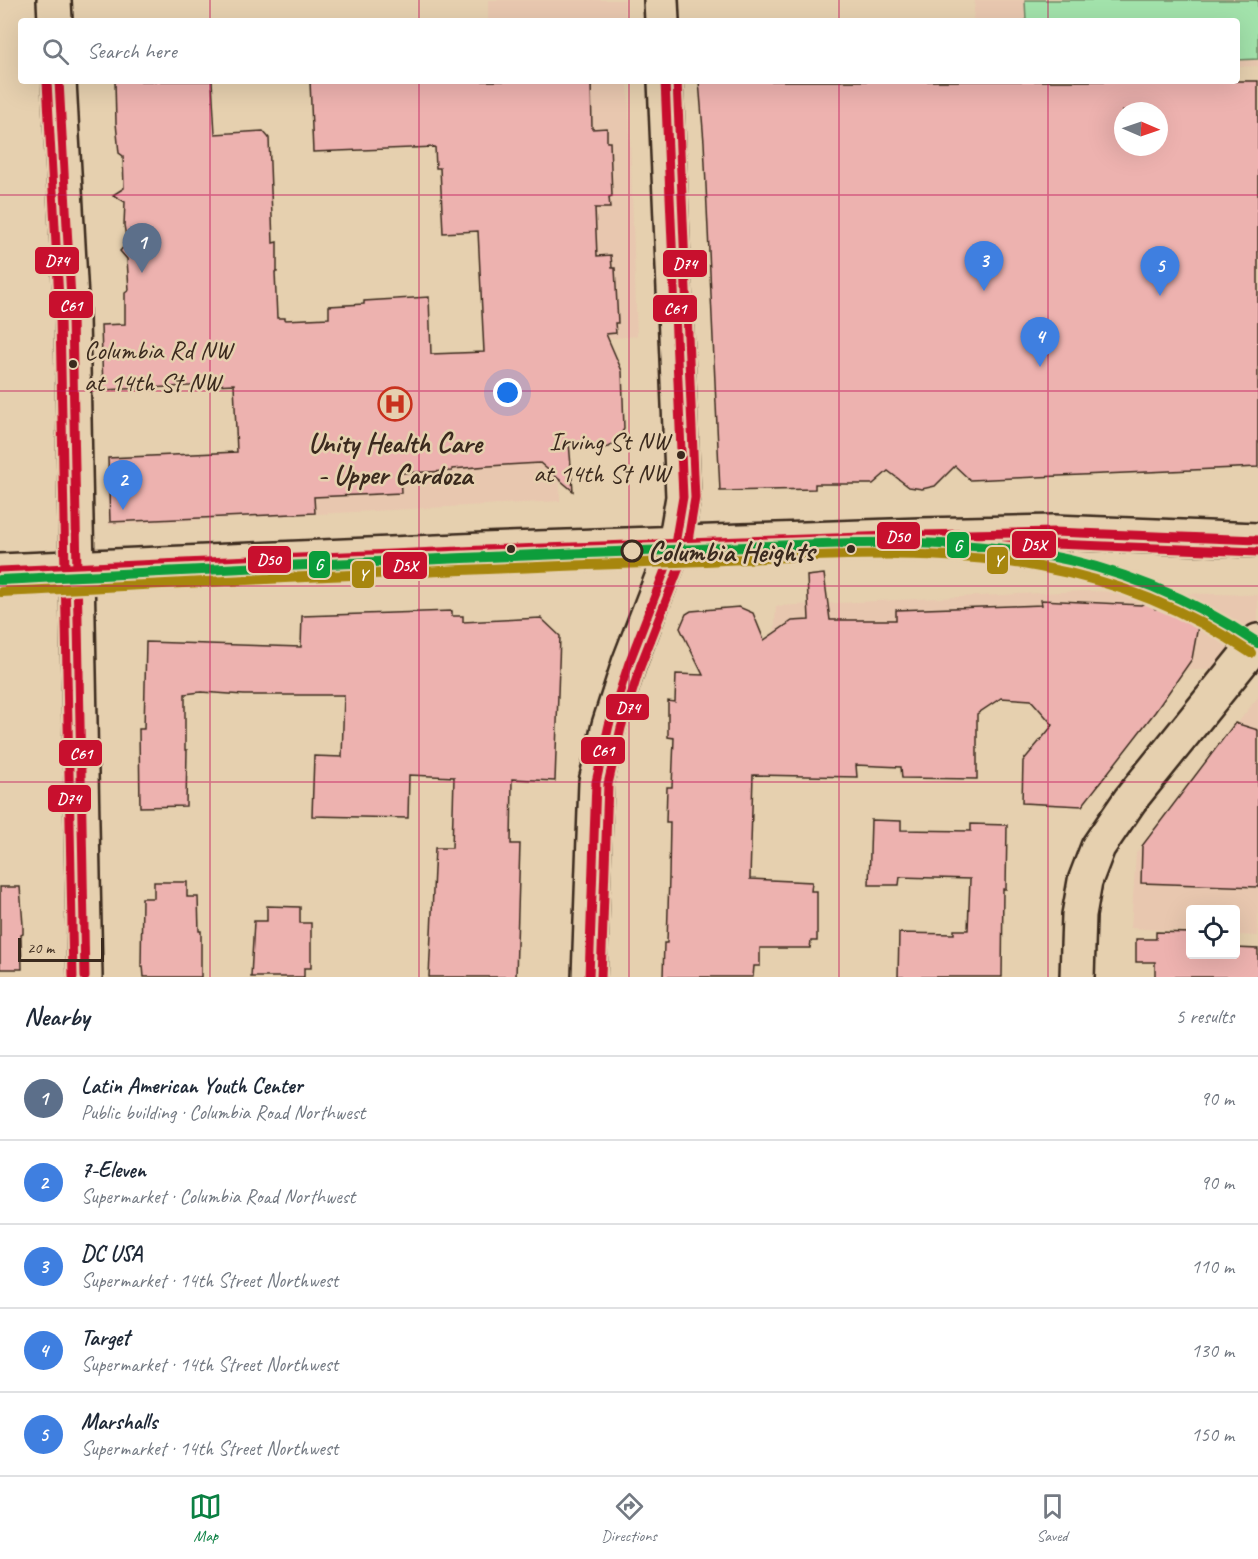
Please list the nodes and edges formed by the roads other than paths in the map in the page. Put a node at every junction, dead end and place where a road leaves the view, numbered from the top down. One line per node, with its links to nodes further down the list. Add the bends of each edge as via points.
1 (54, 0): 3 (main road)
2 (661, 0): 4 (main road)
3 (55, 18)
4 (662, 18)
5 (59, 84): 9 (main road, via 72,317)
6 (665, 84): 8 (main road, via 683,497)
7 (1258, 540): 8 (main road, via 1054,532)
8 (675, 544): 9 (main road); 13 (main road, via 629,663 596,782)
9 (77, 567): 10 (main road); 12 (main road)
10 (0, 571)
11 (1258, 640): 14 (main road, via 1130,800 1098,847 1085,881 1079,915)
12 (85, 977)
13 (590, 977)
14 (1077, 977)

